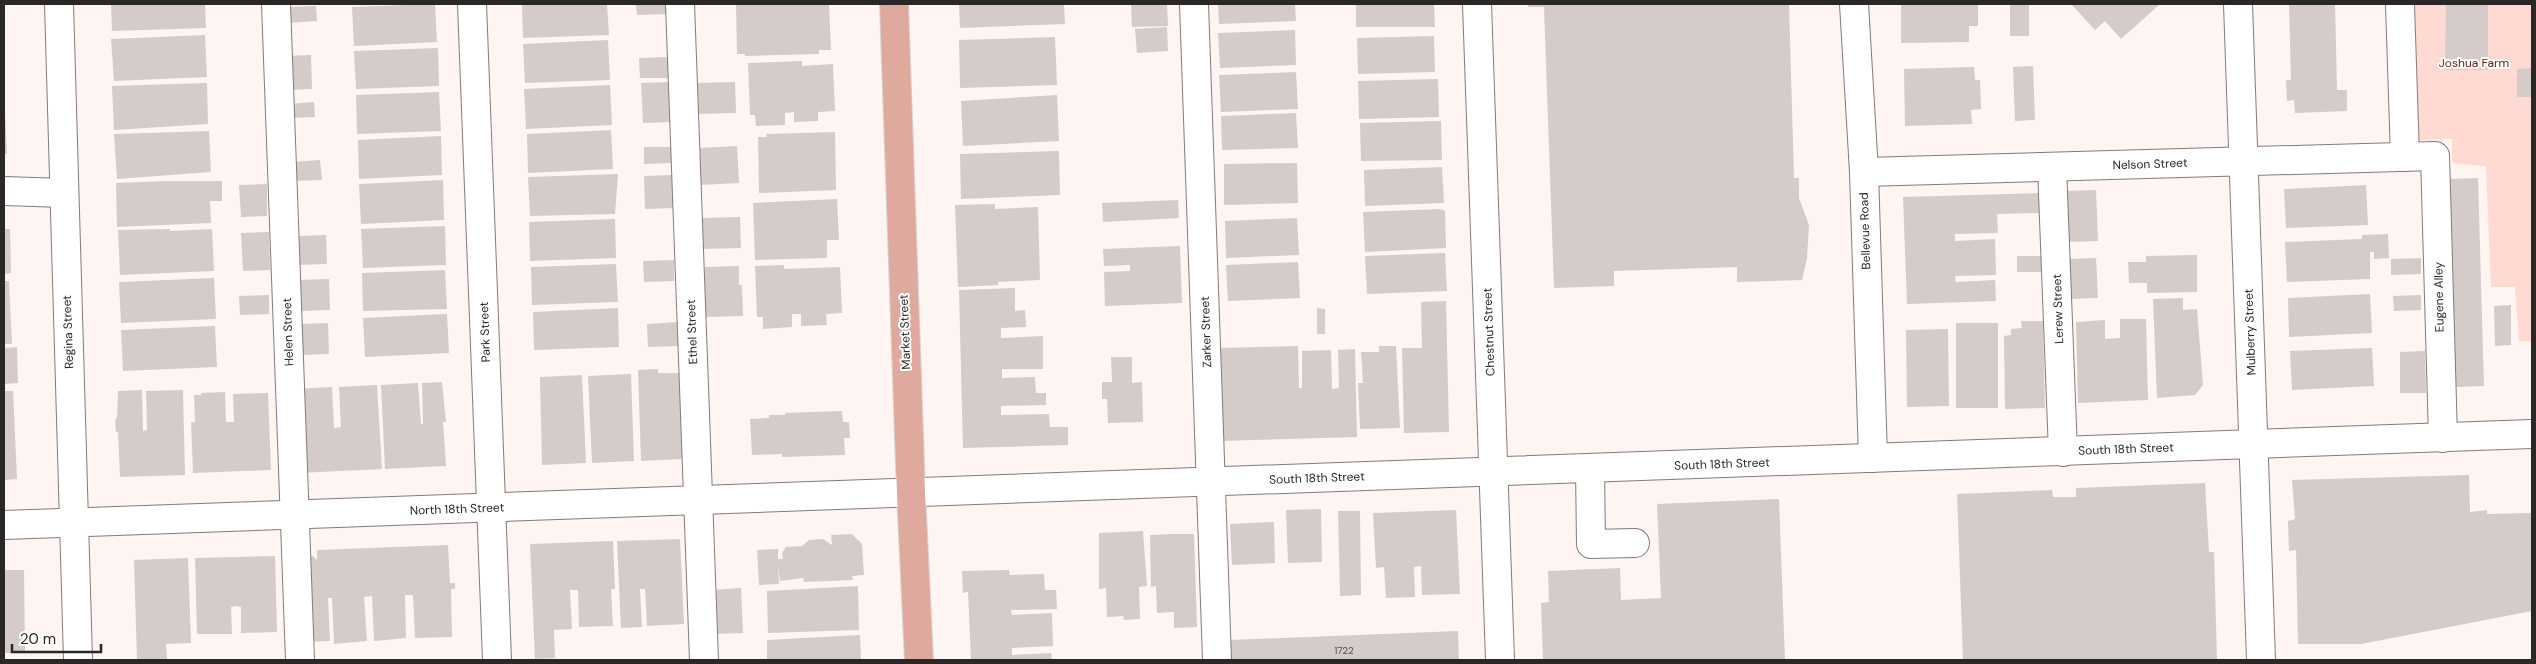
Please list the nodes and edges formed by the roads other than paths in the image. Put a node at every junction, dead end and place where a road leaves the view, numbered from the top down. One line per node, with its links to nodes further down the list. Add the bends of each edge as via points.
1 (59, 4): 17 (street, Regina Street)
2 (276, 4): 29 (street, Helen Street)
3 (472, 4): 28 (street, Park Street)
4 (680, 4): 27 (street, Ethel Street)
5 (894, 4): 26 (main road, Market Street)
6 (1194, 4): 25 (street, Zarker Street)
7 (1477, 4): 24 (street, Chestnut Street)
8 (1854, 4): 15 (street, Bellevue Road)
9 (2238, 4): 13 (street, Mulberry Street)
10 (2400, 4): 11 (street)
11 (2405, 156): 12 (street, Nelson Street); 13 (street, Nelson Street)
12 (2435, 156): 19 (street, Eugene Alley)
13 (2244, 161): 14 (street, Nelson Street); 20 (street, Mulberry Street)
14 (2052, 167): 15 (street, Nelson Street); 21 (street, Lerew Street)
15 (1864, 172): 22 (street, Bellevue Road)
16 (4, 191): 17 (street)
17 (64, 193): 30 (street, Regina Street)
18 (2532, 434): 19 (street, South 18th Street)
19 (2442, 438): 20 (street, South 18th Street)
20 (2254, 445): 21 (street, South 18th Street); 40 (street, Mulberry Street)
21 (2063, 452): 22 (street, South 18th Street)
22 (1873, 458): 23 (street, South 18th Street)
23 (1590, 468): 24 (street, South 18th Street); 32 (street, via 1591,544)
24 (1493, 472): 25 (street, South 18th Street); 39 (street, Chestnut Street)
25 (1211, 482): 26 (street, South 18th Street); 38 (street, Zarker Street)
26 (911, 493): 27 (street, North 18th Street); 37 (main road, Market Street)
27 (698, 500): 28 (street, North 18th Street); 36 (street, Ethel Street)
28 (491, 508): 29 (street, North 18th Street); 35 (street, Park Street)
29 (294, 514): 30 (street, North 18th Street); 34 (street, Helen Street)
30 (74, 522): 31 (street, North 18th Street); 33 (street, Regina Street)
31 (4, 524)
32 (1635, 543)
33 (78, 660)
34 (300, 660)
35 (497, 660)
36 (704, 660)
37 (919, 660)
38 (1217, 660)
39 (1500, 660)
40 (2261, 660)

